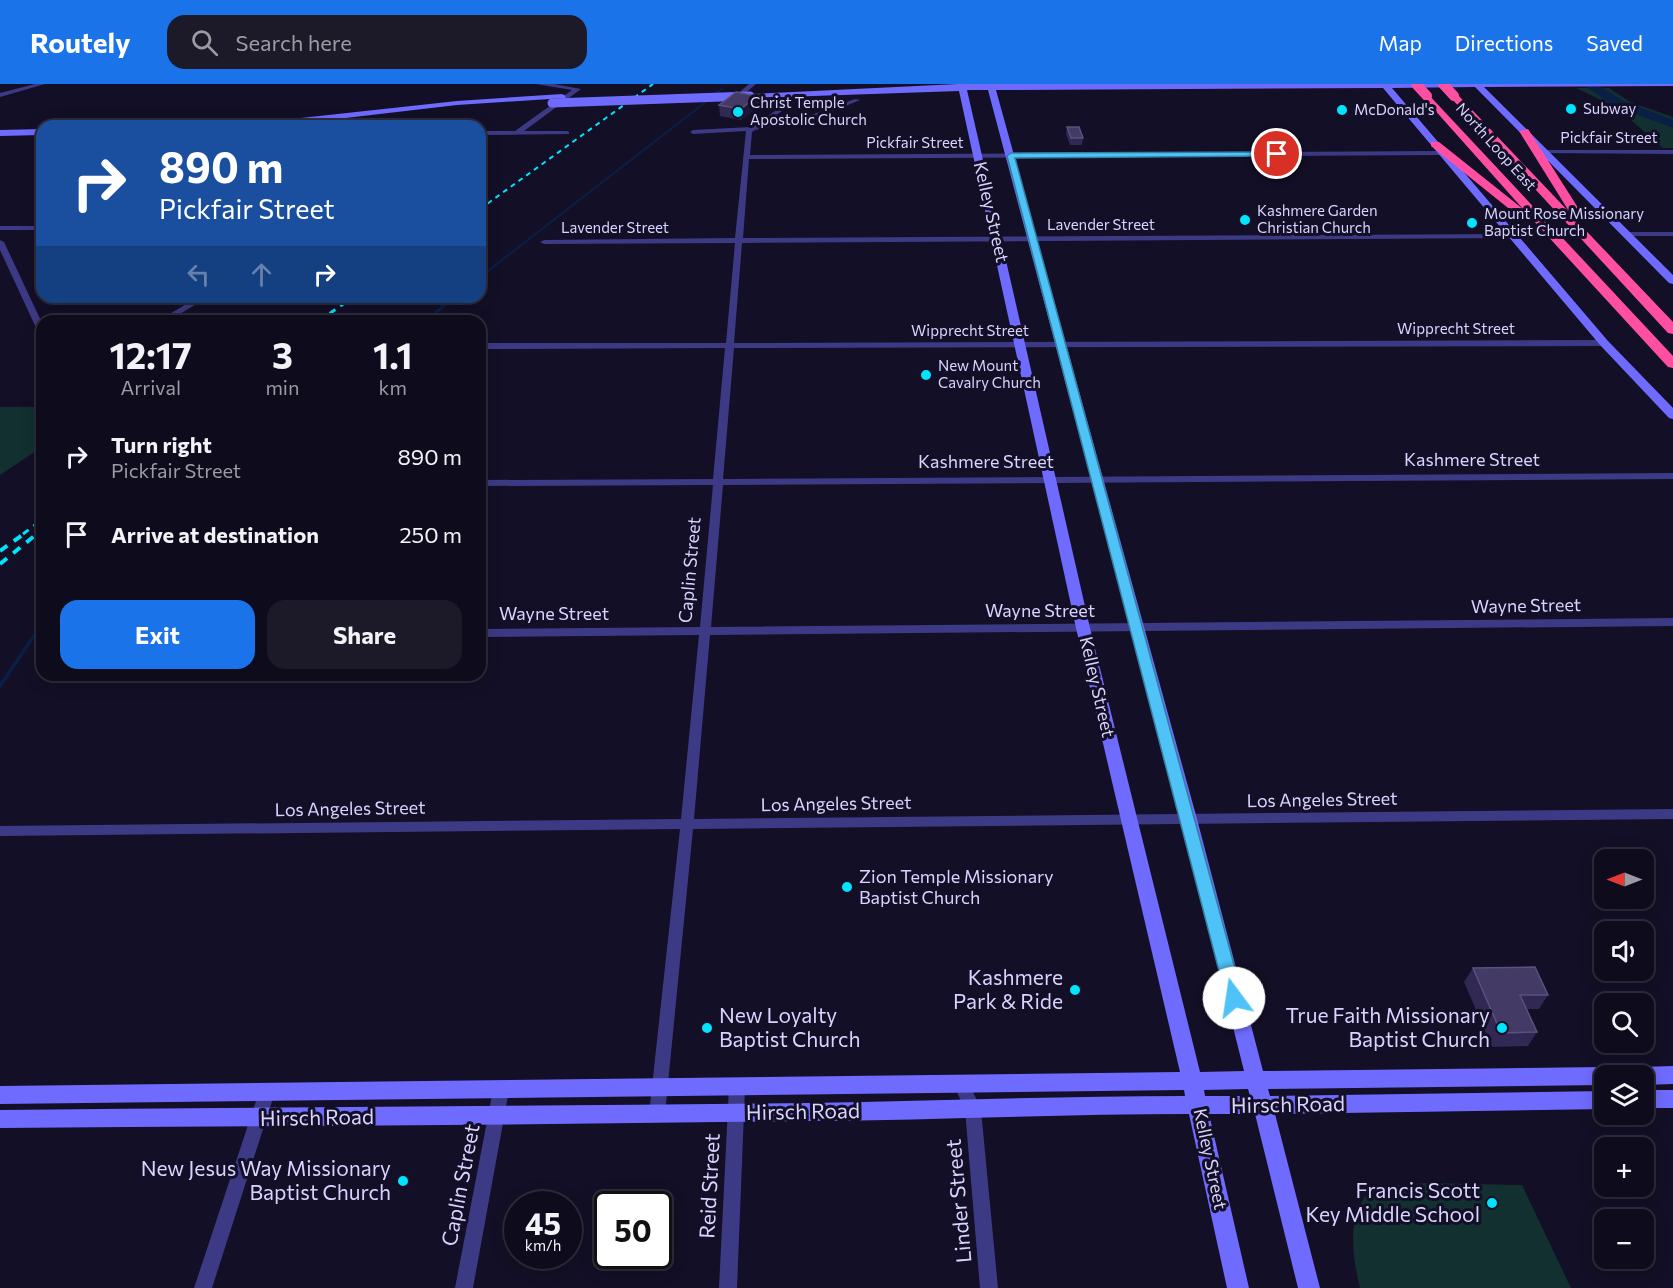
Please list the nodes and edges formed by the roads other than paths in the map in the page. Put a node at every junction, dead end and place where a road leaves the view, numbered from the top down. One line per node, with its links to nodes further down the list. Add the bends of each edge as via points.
1 (42, 84): 18 (street)
2 (539, 84): 30 (street, via 578,89)
3 (909, 84): 17 (main road)
4 (1416, 84): 51 (highway, North Loop East, bridge)
5 (1443, 84): 52 (highway, North Loop East, bridge)
6 (1636, 84): 7 (main road); 11 (main road)
7 (1673, 84)
8 (1384, 85): 9 (main road); 16 (main road); 19 (main road)
9 (1477, 85): 10 (main road); 21 (main road)
10 (1574, 85): 11 (main road)
11 (1598, 85)
12 (963, 86): 13 (main road); 23 (main road, bridge, via 552,103); 38 (main road, Kelley Street)
13 (991, 86): 14 (main road); 39 (main road, Kelley Street)
14 (1109, 86): 15 (main road)
15 (1248, 86): 16 (main road)
16 (1367, 86): 19 (main road)
17 (756, 87): 22 (main road, via 457,103); 24 (street, via 737,97 772,105 779,111)
18 (0, 95)
19 (1396, 97): 21 (main road, via 1408,92 1464,91 1481,95); 34 (main road)
20 (857, 100): 24 (street, via 807,120)
21 (1501, 109): 27 (main road)
22 (326, 120)
23 (374, 120)
24 (749, 131): 26 (street); 40 (street, Caplin Street)
25 (36, 132): 28 (main road)
26 (693, 132)
27 (1524, 132): 35 (main road); 52 (highway)
28 (0, 133)
29 (486, 133): 30 (street)
30 (518, 133): 31 (street)
31 (567, 133)
32 (0, 139): 33 (main road)
33 (36, 139)
34 (1435, 144): 37 (main road); 51 (highway)
35 (1544, 152): 36 (street, Pickfair Street); 43 (main road)
36 (1673, 152)
37 (1443, 153): 39 (street, Pickfair Street); 45 (main road)
38 (978, 156): 39 (street, Pickfair Street); 40 (street, Pickfair Street); 46 (main road, Kelley Street)
39 (1011, 156): 47 (main road, Kelley Street)
40 (746, 157): 48 (street, Caplin Street)
41 (0, 228): 42 (street)
42 (36, 228)
43 (1626, 234): 44 (street); 53 (main road)
44 (1673, 234)
45 (1514, 236): 47 (street, Lavender Street); 58 (main road)
46 (998, 239): 47 (street, Lavender Street); 48 (street, Lavender Street); 59 (main road, Kelley Street)
47 (1031, 239): 60 (main road, Kelley Street)
48 (739, 240): 50 (street, Lavender Street); 61 (street, Caplin Street)
49 (0, 242): 56 (street)
50 (544, 242)
51 (1563, 245): 63 (highway, North Loop East)
52 (1599, 251): 57 (highway, North Loop East)
53 (1673, 281)
54 (194, 303): 55 (street)
55 (172, 315)
56 (36, 319)
57 (1673, 330)
58 (1604, 343): 60 (street, Wipprecht Street); 64 (main road)
59 (1022, 344): 60 (street, Wipprecht Street); 61 (street, Wipprecht Street); 66 (main road, Kelley Street)
60 (1062, 344): 67 (main road, Kelley Street)
61 (729, 345): 62 (street, Wipprecht Street); 68 (street, Caplin Street)
62 (486, 346)
63 (1673, 364)
64 (1673, 415)
65 (1673, 476): 67 (street, Kashmere Street)
66 (1050, 478): 67 (street, Kashmere Street); 68 (street, Kashmere Street); 71 (main road, Kelley Street)
67 (1096, 478): 72 (main road, Kelley Street)
68 (717, 480): 69 (street, Kashmere Street); 73 (street, Caplin Street)
69 (486, 483)
70 (1673, 622): 72 (street, Wayne Street)
71 (1083, 628): 72 (street, Wayne Street); 73 (street, Wayne Street); 76 (main road, Kelley Street)
72 (1135, 628): 77 (main road, Kelley Street)
73 (704, 631): 74 (street, Wayne Street); 78 (street, Caplin Street)
74 (486, 633)
75 (1673, 814): 77 (street, Los Angeles Street)
76 (1128, 818): 77 (street, Los Angeles Street); 78 (street, Los Angeles Street); 84 (main road, Kelley Street)
77 (1189, 819): 85 (main road, Kelley Street)
78 (687, 824): 79 (street, Los Angeles Street); 88 (street, Caplin Street)
79 (0, 831)
80 (1673, 1075): 83 (main road)
81 (1552, 1076): 82 (main road, Hirsch Road); 85 (main road, Hirsch Road); 94 (main road)
82 (1594, 1076)
83 (1654, 1076)
84 (1192, 1081): 85 (main road, Hirsch Road); 86 (main road, Hirsch Road); 96 (main road, Kelley Street)
85 (1255, 1081): 97 (main road, Kelley Street)
86 (970, 1083): 87 (main road, Hirsch Road); 98 (street, Linder Street)
87 (737, 1087): 88 (main road, Hirsch Road); 99 (street, Reid Street)
88 (660, 1088): 89 (main road, Hirsch Road); 100 (street, Caplin Street)
89 (501, 1089): 90 (main road, Hirsch Road); 101 (street, Caplin Street)
90 (267, 1092): 91 (main road, Hirsch Road); 103 (street)
91 (0, 1095)
92 (1654, 1099): 93 (main road)
93 (1673, 1099)
94 (1562, 1100): 95 (main road, Hirsch Road); 97 (main road, Hirsch Road)
95 (1594, 1100)
96 (1198, 1106): 97 (main road, Hirsch Road); 98 (main road, Hirsch Road, via 1060,1105); 108 (main road, Kelley Street)
97 (1263, 1106): 109 (main road, Kelley Street)
98 (973, 1110): 99 (main road, Hirsch Road); 107 (street, Linder Street)
99 (736, 1113): 100 (main road, Hirsch Road); 106 (street, Reid Street)
100 (657, 1114): 101 (main road, Hirsch Road)
101 (496, 1115): 103 (main road, Hirsch Road); 105 (street, Caplin Street)
102 (0, 1119): 103 (main road, Hirsch Road)
103 (259, 1119): 104 (street)
104 (203, 1288)
105 (464, 1288)
106 (728, 1288)
107 (990, 1288)
108 (1238, 1288)
109 (1309, 1288)

